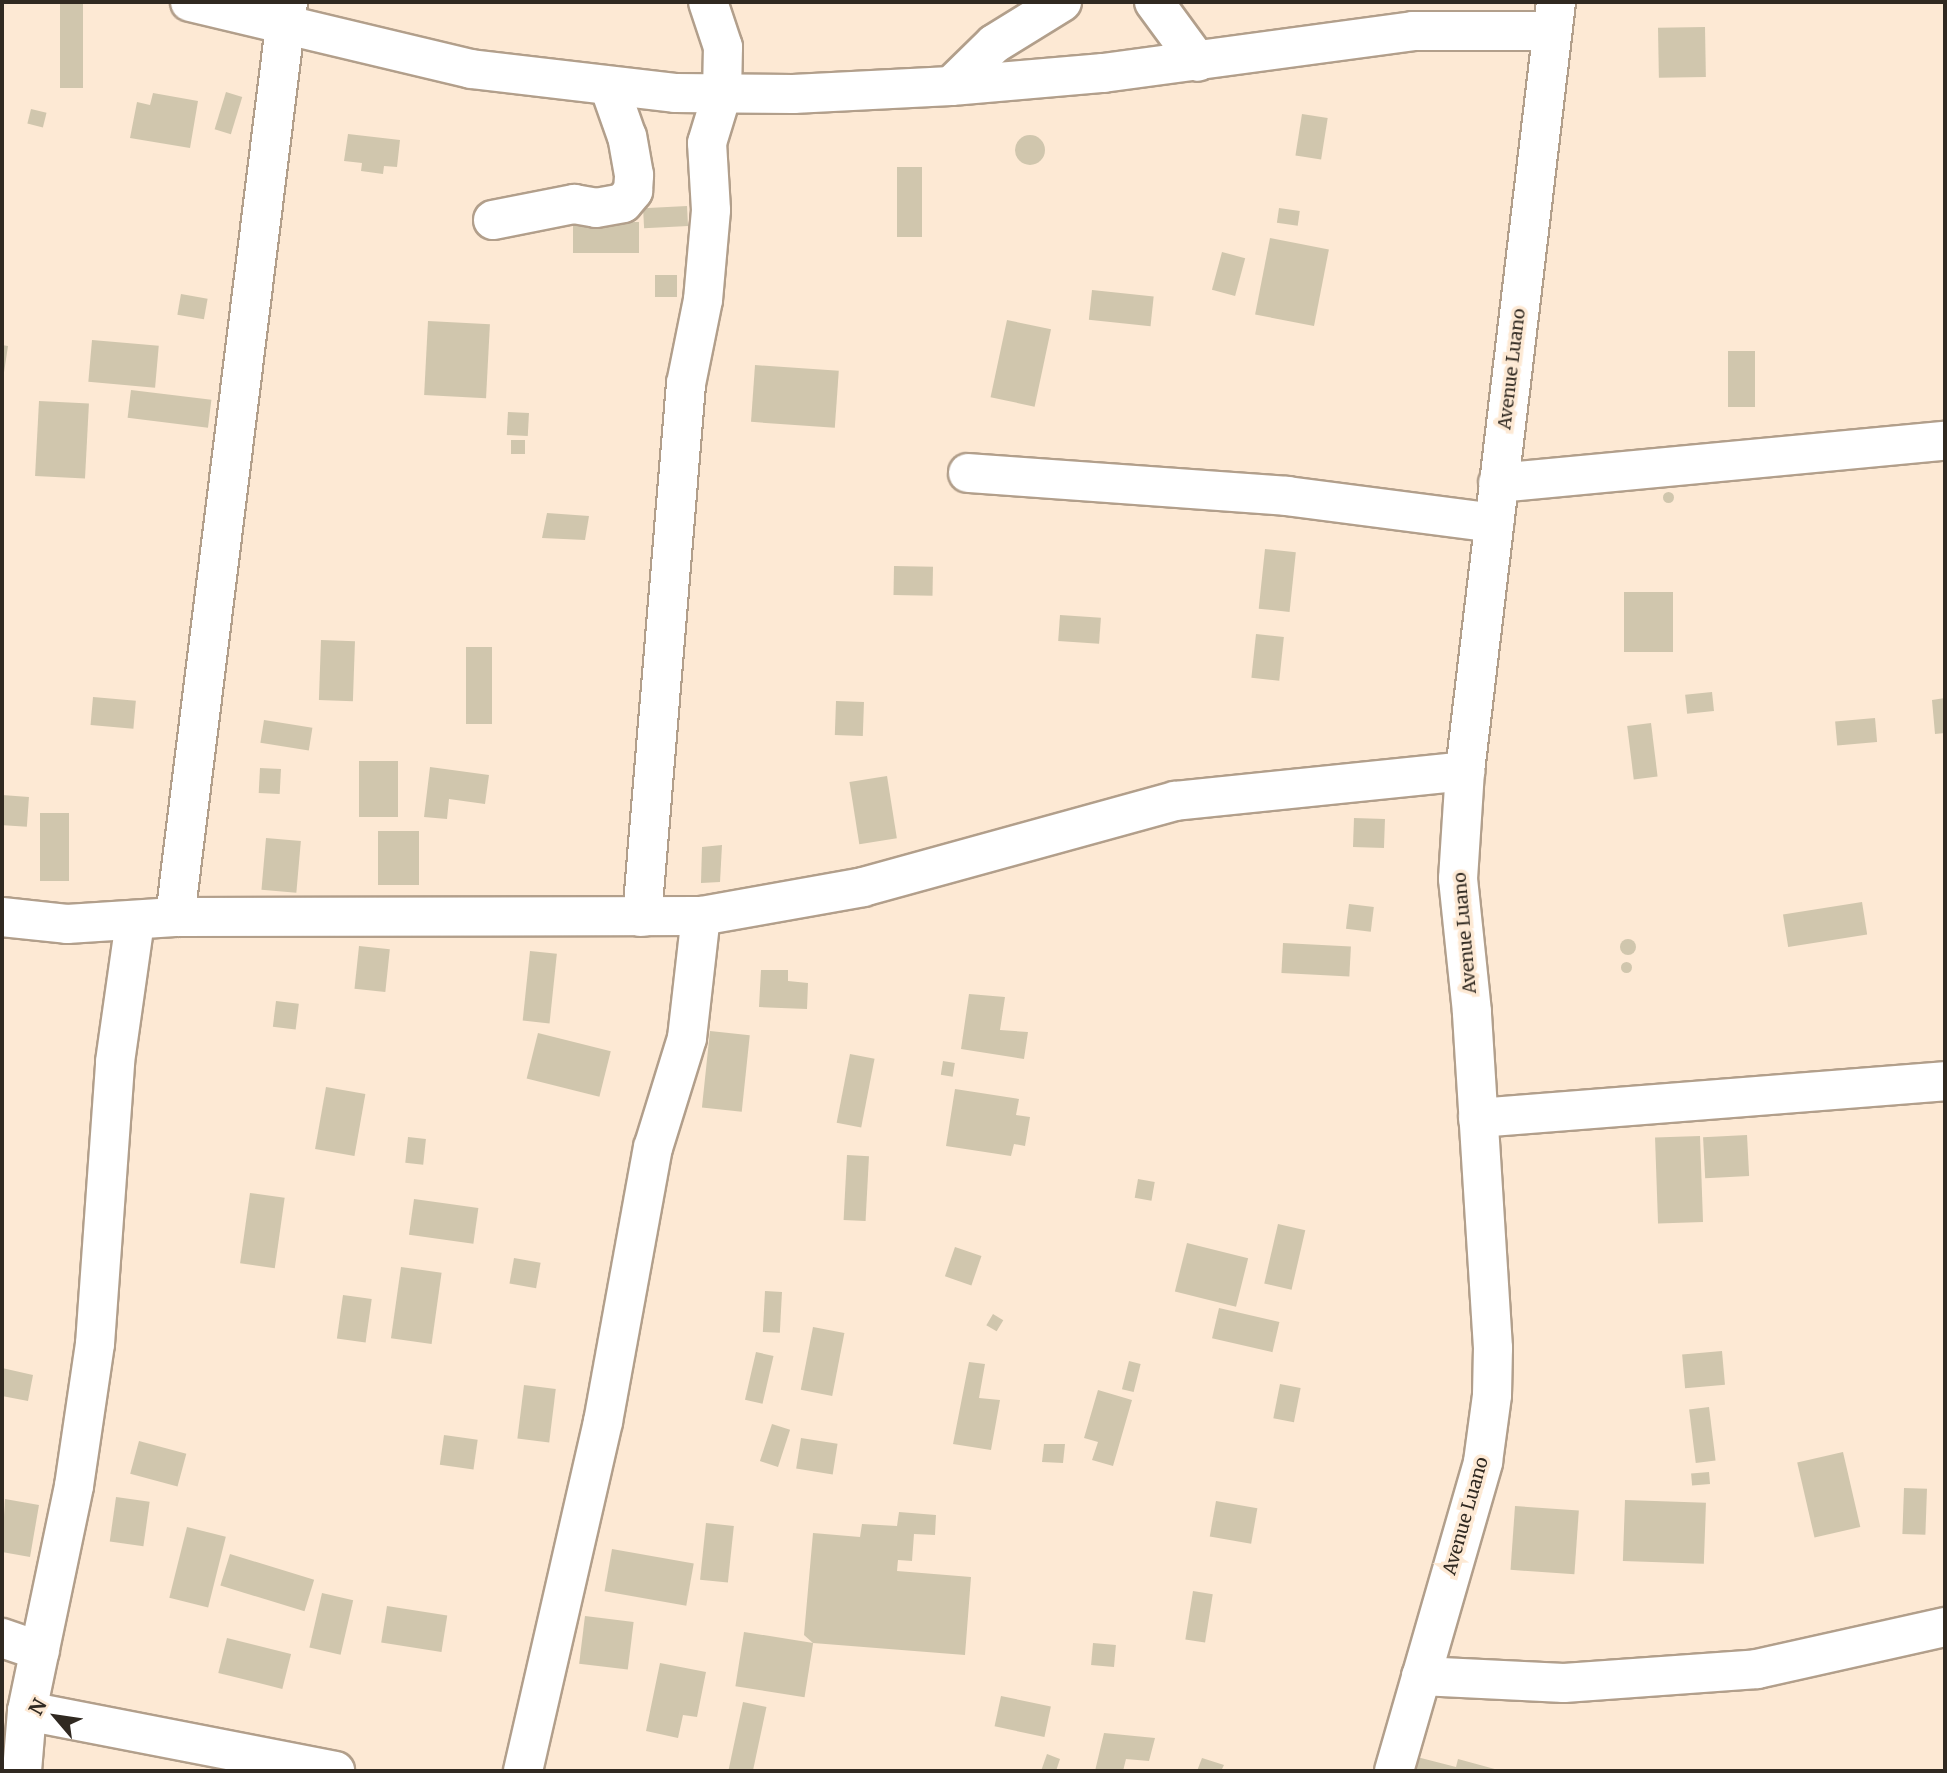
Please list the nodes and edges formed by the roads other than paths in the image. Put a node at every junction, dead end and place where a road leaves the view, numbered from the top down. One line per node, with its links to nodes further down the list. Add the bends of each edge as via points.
1 (190, 2): 5 (street)
2 (708, 2): 10 (street, via 723,47)
3 (1062, 2): 9 (street, via 994,44)
4 (1154, 2): 7 (street)
5 (288, 12): 8 (street, via 471,69); 19 (street)
6 (1553, 16): 7 (street); 14 (street, Avenue Luano)
7 (1198, 62): 9 (street)
8 (609, 86): 10 (street); 11 (street, via 628,137 634,175 633,191 623,203 596,208 574,204)
9 (951, 86): 10 (street)
10 (722, 94): 20 (street, via 707,143 711,210 703,300 686,384)
11 (493, 220)
12 (1945, 441): 14 (street)
13 (968, 473): 15 (street, via 1287,496)
14 (1499, 483): 15 (street, Avenue Luano)
15 (1494, 523): 16 (street, Avenue Luano)
16 (1465, 771): 17 (street, via 1175,801 863,887); 23 (street, Avenue Luano, via 1458,878)
17 (701, 916): 20 (street); 31 (street, via 687,1038 653,1148 606,1410)
18 (2, 917): 21 (street, via 67,924)
19 (175, 917): 20 (street); 21 (street)
20 (642, 917)
21 (135, 922): 26 (street, via 115,1062 96,1344 74,1486)
22 (1945, 1081): 23 (street)
23 (1478, 1118): 27 (street, Avenue Luano, via 1492,1395 1483,1462)
24 (1945, 1628): 27 (street, via 1757,1669 1564,1683)
25 (2, 1638): 26 (street)
26 (40, 1651): 28 (street)
27 (1421, 1676): 32 (street, Avenue Luano)
28 (27, 1711): 29 (street); 30 (street)
29 (22, 1771)
30 (335, 1771)
31 (523, 1771)
32 (1394, 1771)

